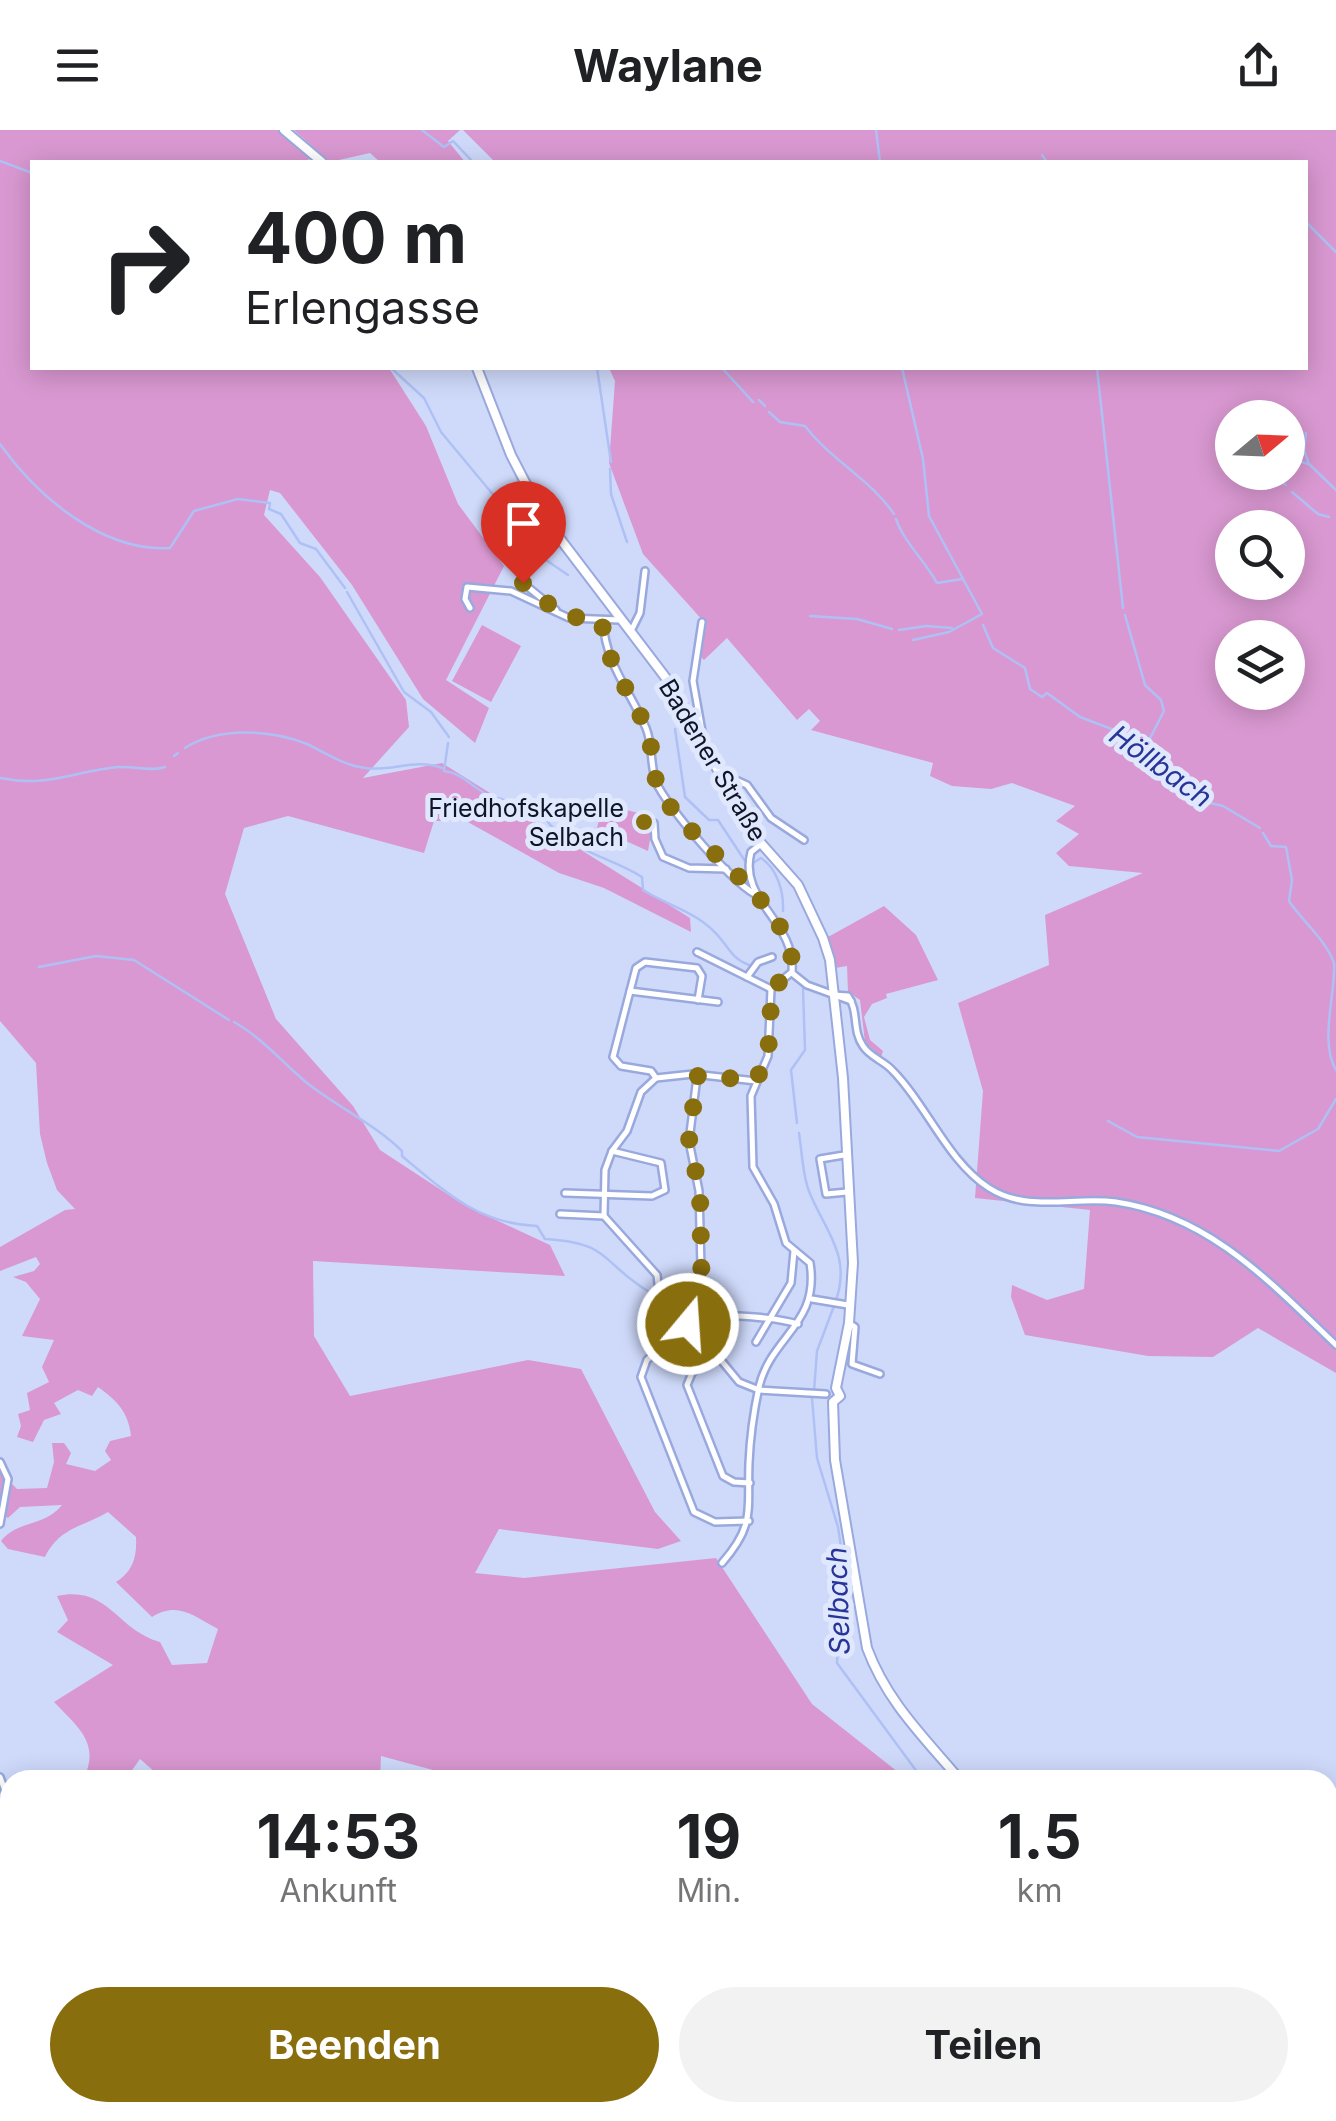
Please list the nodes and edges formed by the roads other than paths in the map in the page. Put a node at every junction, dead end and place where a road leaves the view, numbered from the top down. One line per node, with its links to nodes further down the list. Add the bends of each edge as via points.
1 (284, 130): 2 (main road)
2 (320, 160)
3 (478, 370): 8 (main road, Badener Straße, via 527,490)
4 (645, 570): 11 (street)
5 (523, 583): 7 (street)
6 (470, 608): 7 (street, via 467,587 511,592)
7 (562, 615): 9 (street)
8 (623, 620): 9 (street); 11 (main road, Badener Straße)
9 (602, 621): 17 (street, via 611,663 646,729 653,772 668,802)
10 (702, 622): 12 (street, via 693,681)
11 (631, 631): 12 (main road, Badener Straße)
12 (704, 737): 13 (main road, Badener Straße)
13 (722, 774): 15 (street, via 746,785 770,818); 16 (main road, Badener Straße)
14 (654, 823): 17 (street, via 663,858 689,868)
15 (804, 840)
16 (761, 844): 18 (street, via 748,862); 25 (main road, Badener Straße, via 806,900 830,960)
17 (726, 869): 18 (street)
18 (759, 896): 21 (street, via 789,938)
19 (698, 952): 22 (street)
20 (772, 957): 22 (street)
21 (792, 972): 23 (street); 25 (street)
22 (747, 977): 23 (street)
23 (772, 988): 30 (street, via 768,1056)
24 (630, 991): 26 (street); 26 (street, via 636,968 645,962 697,968); 29 (street, via 612,1057)
25 (834, 994): 32 (main road, Badener Straße); 47 (street, via 852,1001 862,1046 892,1070 973,1174 1000,1194 1026,1202 1115,1202 1194,1226 1249,1264)
26 (698, 1000): 27 (street)
27 (718, 1002)
28 (697, 1076): 29 (street); 30 (street); 41 (street, via 689,1141 700,1192)
29 (656, 1078): 31 (street, via 641,1092)
30 (756, 1080): 38 (street, via 750,1113 754,1167)
31 (612, 1151): 35 (street); 35 (street, via 661,1163 665,1190)
32 (844, 1155): 33 (main road, Badener Straße); 33 (street, via 820,1159 826,1194)
33 (847, 1192): 40 (main road, Badener Straße)
34 (565, 1193): 35 (street)
35 (603, 1196): 37 (street)
36 (560, 1214): 37 (street)
37 (604, 1216): 43 (street, via 657,1275 660,1302)
38 (794, 1250): 39 (street, via 810,1263); 42 (street, via 791,1284)
39 (812, 1299): 40 (street); 45 (street)
40 (852, 1306): 44 (main road, Badener Straße)
41 (699, 1313): 42 (street); 43 (street)
42 (768, 1316): 45 (street); 46 (street)
43 (690, 1322): 48 (street); 56 (street, via 647,1360 642,1384 694,1512 715,1522)
44 (849, 1323): 49 (street, via 855,1327 852,1364); 50 (main road, Badener Straße)
45 (798, 1324): 51 (street, via 764,1371)
46 (756, 1342)
47 (1336, 1345)
48 (715, 1352): 51 (street, via 739,1382); 55 (street, via 692,1372 688,1393 723,1476)
49 (880, 1374)
50 (836, 1388): 52 (main road); 53 (main road, Badener Straße, via 840,1396)
51 (759, 1390): 52 (street); 55 (street)
52 (826, 1394): 53 (main road)
53 (834, 1402): 59 (main road, Badener Straße, via 835,1460 868,1648 894,1704)
54 (0, 1462): 57 (street, via 8,1479)
55 (750, 1483): 56 (street)
56 (749, 1521): 58 (street)
57 (0, 1524)
58 (722, 1563)
59 (951, 1770)

